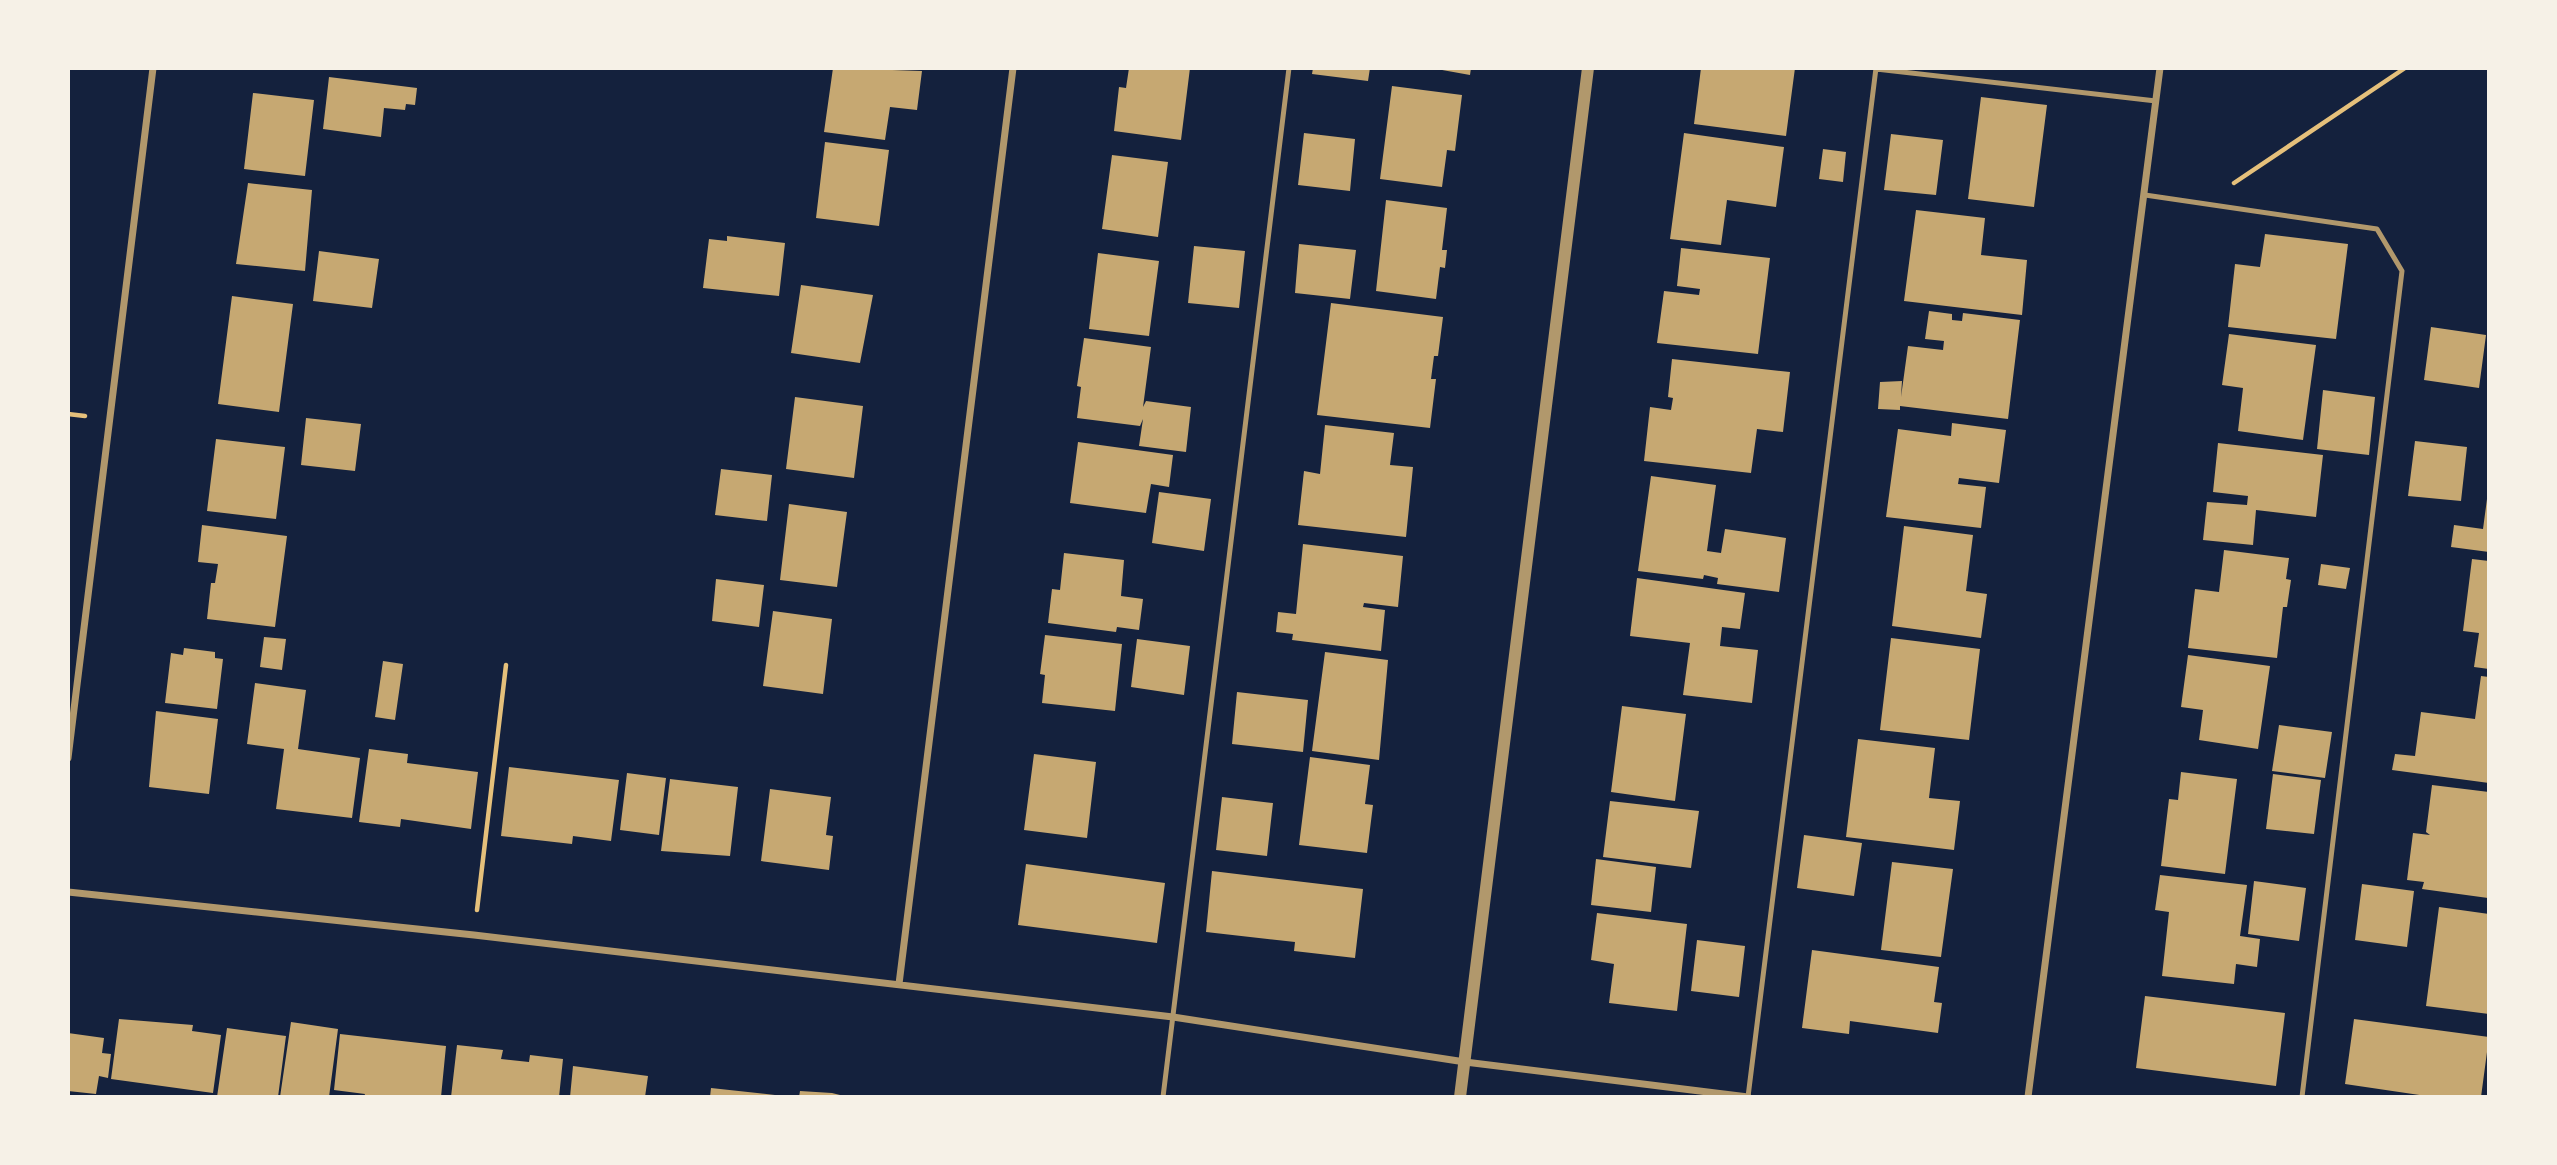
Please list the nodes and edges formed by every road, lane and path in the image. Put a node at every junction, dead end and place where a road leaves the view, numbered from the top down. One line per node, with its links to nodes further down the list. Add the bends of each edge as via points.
1 (153, 68): 12 (street)
2 (1013, 68): 15 (street)
3 (1289, 68): 16 (lane)
4 (1588, 68): 17 (street)
5 (1876, 68): 8 (lane); 20 (lane)
6 (2161, 68): 8 (street)
7 (2404, 68): 10 (path, via 2222,191)
8 (2156, 101): 9 (street)
9 (2145, 195): 10 (lane); 21 (street)
10 (2218, 205): 22 (lane, via 2377,229 2402,271)
11 (506, 664): 14 (path)
12 (68, 758)
13 (68, 892): 14 (street)
14 (474, 935): 15 (street)
15 (899, 984): 16 (street)
16 (1172, 1017): 17 (street); 18 (lane)
17 (1465, 1062): 19 (street); 20 (street)
18 (1163, 1097)
19 (1460, 1097)
20 (1748, 1097)
21 (2028, 1097)
22 (2302, 1097)

